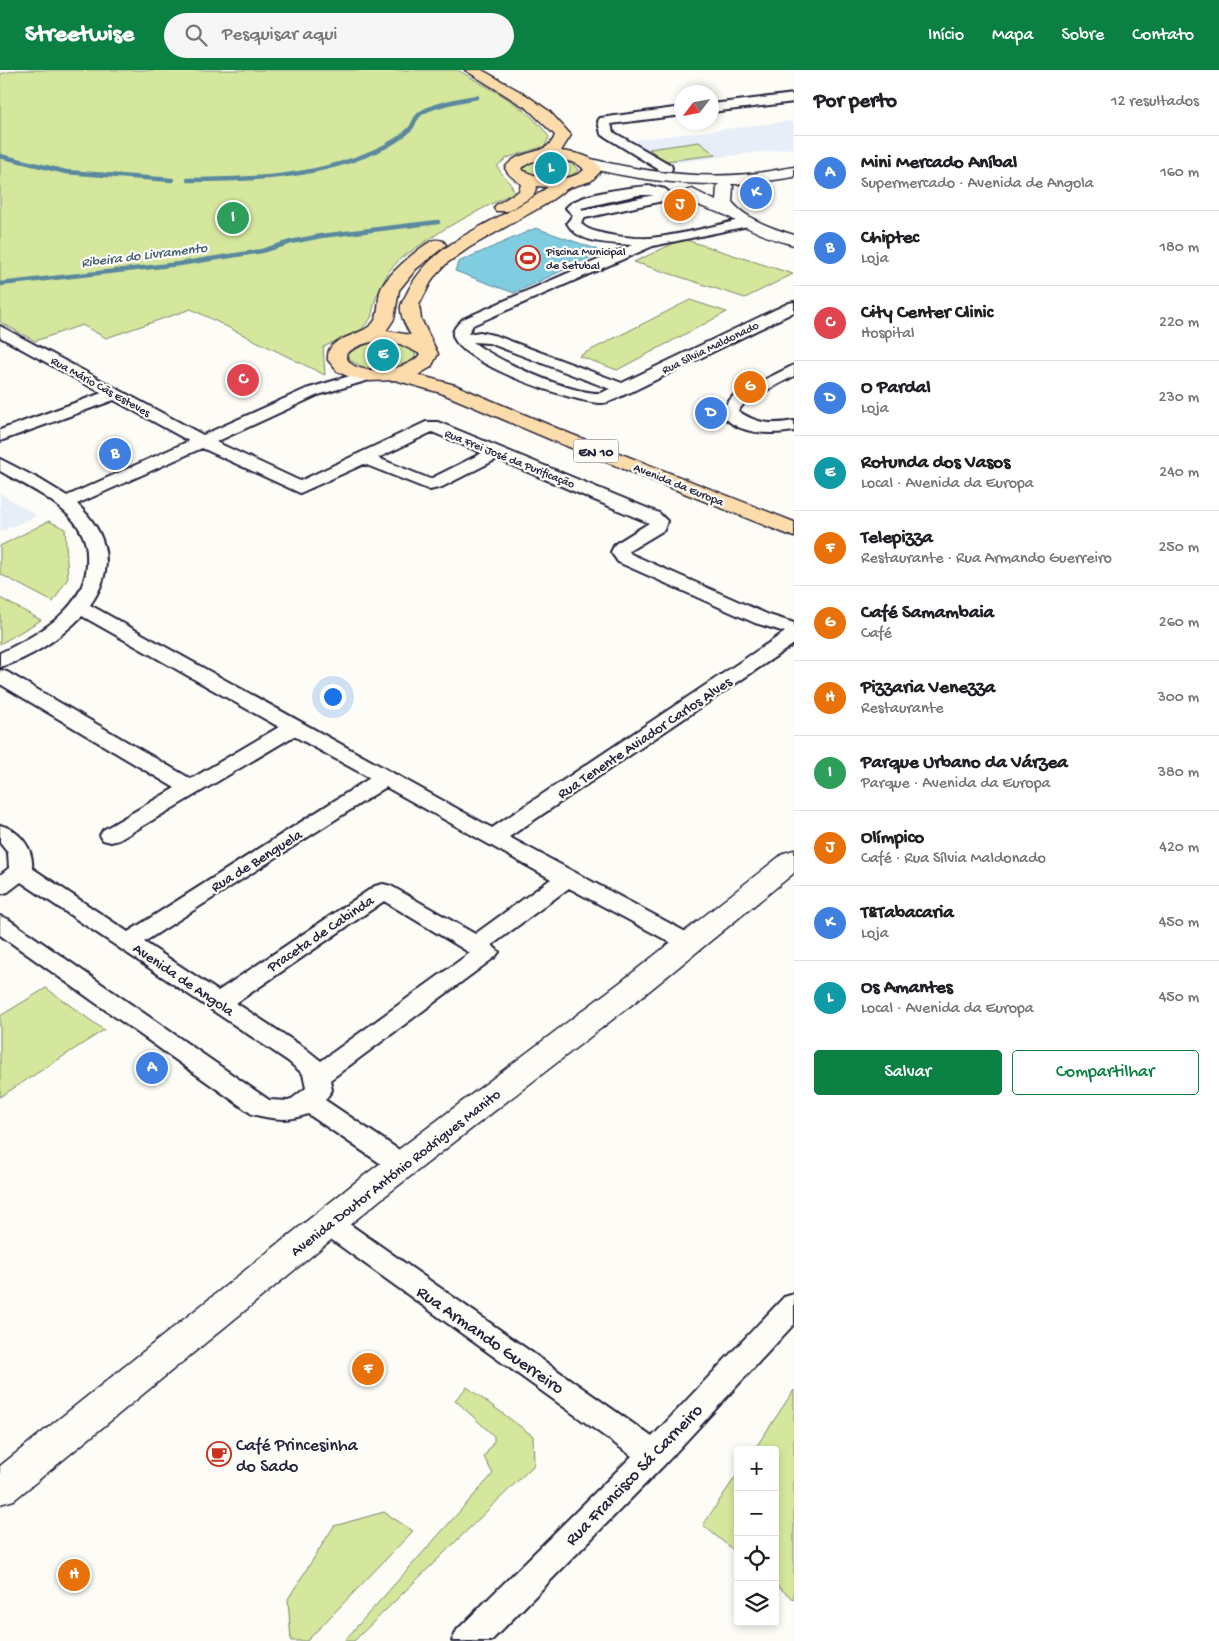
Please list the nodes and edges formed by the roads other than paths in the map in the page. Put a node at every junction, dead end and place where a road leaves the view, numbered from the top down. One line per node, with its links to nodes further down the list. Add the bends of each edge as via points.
1 (472, 70): 7 (main road, via 552,120 563,135 561,144)
2 (491, 70): 6 (main road)
3 (794, 98): 4 (street)
4 (719, 107)
5 (674, 112): 9 (street, via 604,120 607,134)
6 (563, 113)
7 (541, 156): 8 (main road); 11 (main road, via 515,164 515,173)
8 (583, 157): 12 (street, via 642,176); 14 (main road, via 592,167 592,172)
9 (666, 168)
10 (794, 172): 13 (street)
11 (524, 178): 14 (main road); 22 (main road, via 529,184 527,193 438,244 410,265 390,290 382,326)
12 (703, 179): 13 (street); 15 (street, via 680,183 679,186); 16 (street, via 721,183)
13 (747, 179): 16 (street)
14 (569, 182): 15 (street, via 637,182); 24 (main road, via 464,243 441,259 425,276 410,305 412,319)
15 (687, 192): 16 (street, via 712,195); 16 (street, via 705,203)
16 (732, 204): 18 (street); 19 (street)
17 (580, 215): 17 (street, via 663,198 668,196 660,190 648,189 577,204 573,208); 19 (street, via 574,227 580,232)
18 (794, 240)
19 (650, 242): 23 (street, via 468,322 462,328)
20 (794, 306): 29 (street, Rua Sílvia Maldonado)
21 (0, 331): 31 (street, Rua Mário Cãs Esteves)
22 (362, 338): 24 (main road, Avenida da Europa, via 403,338 416,342); 25 (main road, via 342,347 337,352)
23 (462, 339): 29 (street, via 492,339); 29 (street, Rua Sílvia Maldonado, via 472,351 498,366 584,396 603,398)
24 (427, 354): 28 (main road, via 421,368); 39 (main road, Avenida da Europa / EN 10, via 507,404)
25 (338, 361): 27 (main road, via 347,368); 30 (street)
26 (794, 370): 32 (street, via 740,398 728,412 746,425 772,430)
27 (370, 375): 28 (main road); 30 (street)
28 (397, 375): 40 (main road, Avenida da Europa / EN 10, via 448,389)
29 (625, 388)
30 (312, 392): 34 (street)
31 (115, 394): 33 (street); 34 (street, Rua Mário Cãs Esteves)
32 (794, 426)
33 (0, 436)
34 (203, 442): 36 (street, Rua Frei José da Purificação, via 300,488); 38 (street)
35 (497, 452): 36 (street, Rua Frei José da Purificação, via 432,426); 36 (street, via 430,485); 42 (street, Rua Frei José da Purificação, via 658,521 658,526 621,548 626,559 762,619)
36 (364, 458)
37 (0, 464): 38 (street)
38 (65, 503): 41 (street, via 82,519 98,552 98,571 92,589)
39 (794, 518)
40 (794, 530)
41 (79, 607): 44 (street, via 63,625); 46 (street)
42 (794, 629)
43 (794, 635): 51 (street, Rua Tenente Aviador Carlos Alves)
44 (0, 661)
45 (0, 676): 48 (street)
46 (294, 727): 47 (street); 48 (street)
47 (385, 778): 51 (street); 57 (street, Rua de Benguela)
48 (191, 788): 50 (street)
49 (0, 832): 53 (street, via 18,847 23,859)
50 (111, 835)
51 (493, 838): 54 (street)
52 (794, 859): 58 (street, Avenida Doutor António Rodrigues Manito)
53 (20, 871): 55 (street); 57 (street, Avenida de Angola)
54 (567, 878): 58 (street); 59 (street)
55 (0, 886)
56 (0, 924): 62 (street, via 261,1107 278,1112)
57 (128, 942): 60 (street, Avenida de Angola)
58 (689, 943): 63 (street, Avenida Doutor António Rodrigues Manito)
59 (476, 945): 60 (street, Praceta de Cabinda, via 383,891); 61 (street, via 487,952)
60 (218, 1003): 61 (street, Avenida de Angola, via 297,1055)
61 (318, 1076): 62 (street, via 319,1090)
62 (308, 1102): 63 (street)
63 (402, 1165): 64 (street, Avenida Doutor António Rodrigues Manito)
64 (328, 1223): 66 (street, Rua Armando Guerreiro); 67 (street, Avenida Doutor António Rodrigues Manito)
65 (794, 1305): 66 (street, Rua Francisco Sá Carneiro)
66 (654, 1455): 68 (street, Rua Francisco Sá Carneiro)
67 (0, 1488)
68 (469, 1641)

